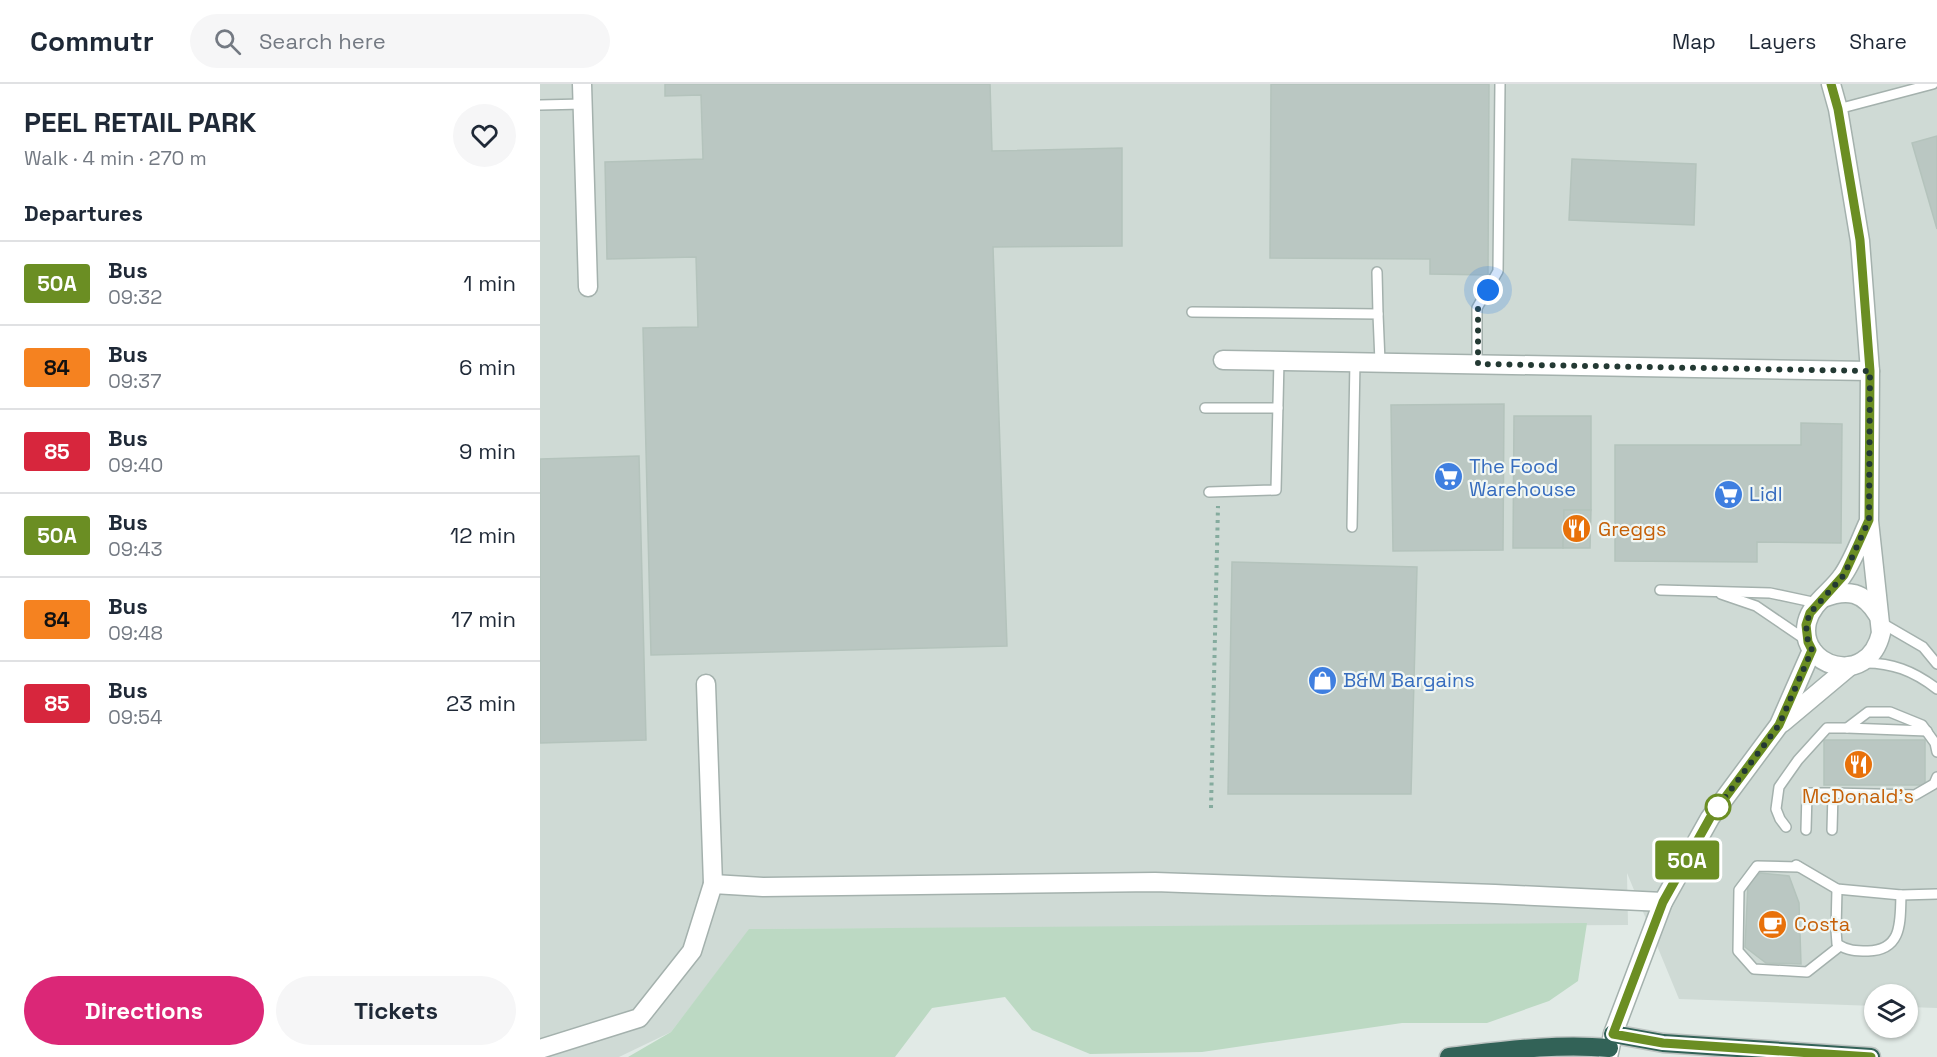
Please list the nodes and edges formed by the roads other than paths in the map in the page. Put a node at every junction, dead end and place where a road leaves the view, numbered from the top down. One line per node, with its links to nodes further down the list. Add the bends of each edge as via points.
1 (582, 84): 5 (street)
2 (1500, 84): 16 (lane, via 1498,272 1478,308)
3 (1831, 84): 7 (street)
4 (1933, 84): 7 (lane)
5 (583, 104): 6 (lane); 9 (street)
6 (540, 105)
7 (1838, 109): 17 (street, via 1860,240)
8 (1377, 272): 11 (lane)
9 (588, 287)
10 (1192, 312): 11 (lane)
11 (1378, 314): 15 (lane)
12 (1223, 360): 13 (street)
13 (1279, 360): 14 (street); 19 (lane)
14 (1355, 361): 15 (street); 22 (lane)
15 (1380, 362): 16 (street)
16 (1478, 364): 17 (street)
17 (1870, 371): 21 (street)
18 (1205, 408): 19 (lane)
19 (1278, 408): 20 (lane, via 1276,490)
20 (1214, 492)
21 (1869, 520): 25 (street, via 1844,575); 26 (street)
22 (1352, 527)
23 (1660, 590): 24 (lane)
24 (1712, 591): 25 (lane, via 1770,593); 27 (lane, via 1756,606)
25 (1820, 601): 26 (street, via 1836,593 1859,596 1872,605); 27 (street, via 1806,625)
26 (1879, 619): 28 (lane, via 1923,647); 29 (street, via 1878,643 1871,655)
27 (1810, 646): 29 (street, via 1829,664); 32 (street)
28 (1937, 664)
29 (1856, 665): 31 (lane, via 1878,662 1896,667); 32 (street)
30 (706, 684): 41 (street)
31 (1937, 688)
32 (1779, 725): 45 (street, via 1710,818)
33 (1847, 728): 34 (lane); 34 (lane, via 1868,712 1890,712 1923,725); 38 (lane, via 1827,728 1779,787 1776,809)
34 (1927, 731): 35 (lane)
35 (1937, 752)
36 (1937, 777): 37 (lane, via 1934,784 1915,795)
37 (1833, 793): 39 (lane, via 1807,793); 40 (lane)
38 (1786, 827)
39 (1806, 830)
40 (1832, 830)
41 (713, 885): 45 (street, via 1155,882); 48 (street, via 692,951 639,1018)
42 (1837, 889): 44 (lane); 46 (lane, via 1836,930); 46 (lane, via 1795,865 1757,866 1739,890 1738,951 1754,969 1808,972)
43 (1937, 894): 44 (lane)
44 (1901, 895): 46 (lane, via 1900,927 1893,941 1880,950 1848,951)
45 (1663, 902): 47 (street)
46 (1840, 946)
47 (1610, 1046): 49 (highway, via 1530,1048); 50 (highway, via 1663,1043)
48 (540, 1049)
49 (1449, 1057)
50 (1871, 1057)

